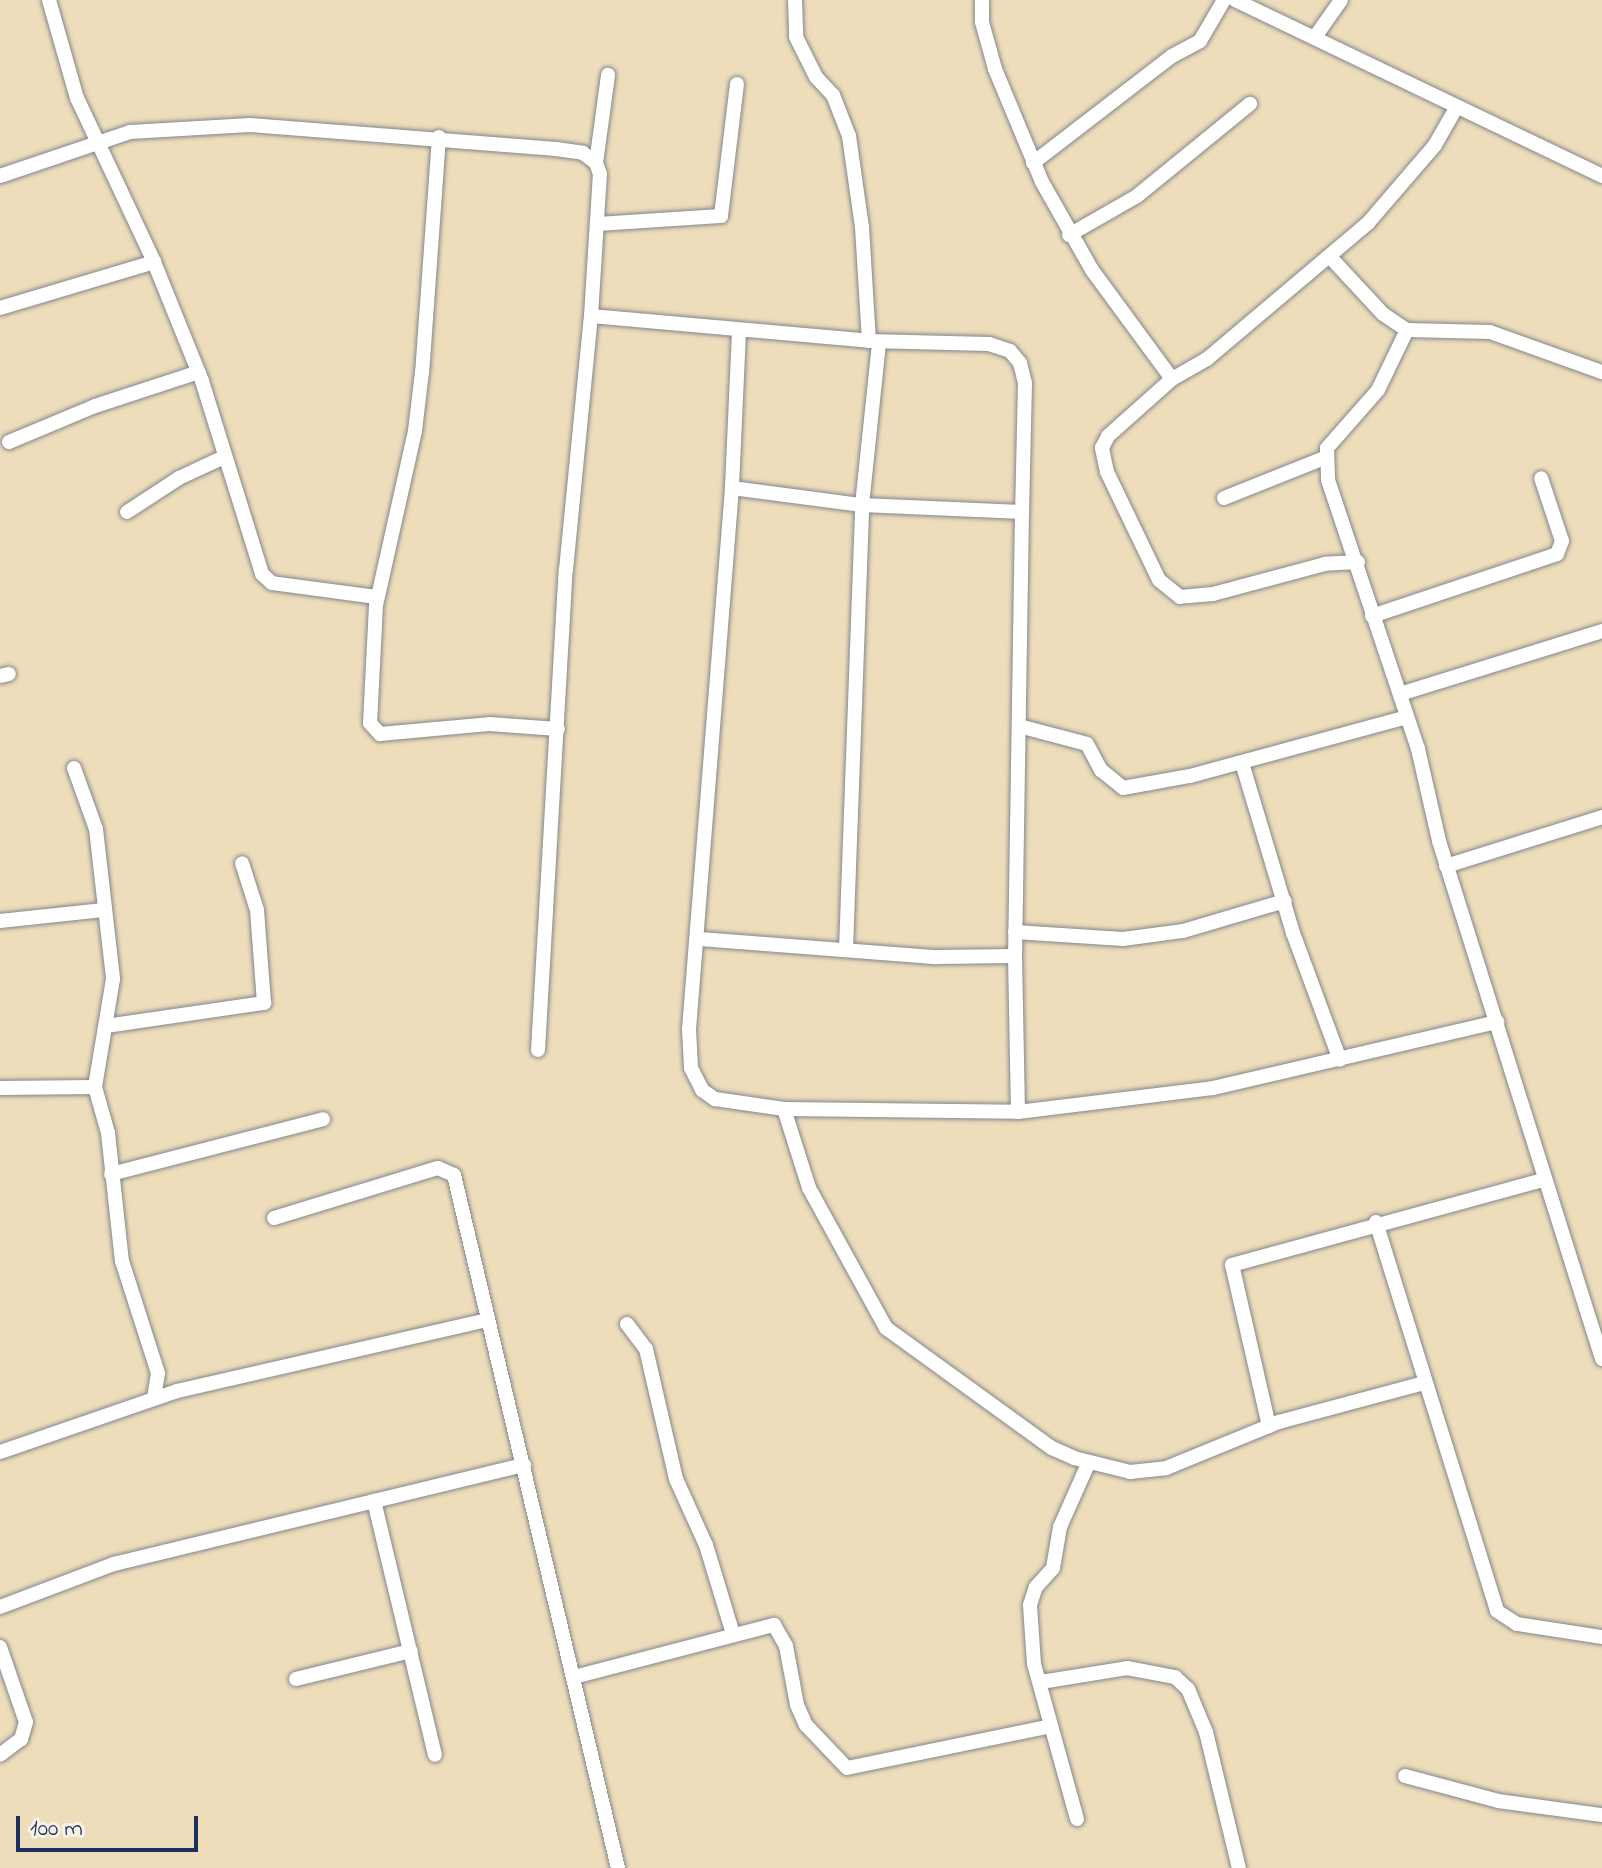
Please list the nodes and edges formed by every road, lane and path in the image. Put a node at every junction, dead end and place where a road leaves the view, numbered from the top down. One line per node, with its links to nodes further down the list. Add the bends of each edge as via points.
1 (49, 0): 13 (street, via 77,98)
2 (795, 0): 26 (street, via 796,37 816,77 833,95 849,136)
3 (982, 0): 15 (street, via 995,69)
4 (1224, 0): 15 (street, via 1200,41 1172,56)
5 (1235, 0): 7 (street)
6 (1341, 0): 7 (street)
7 (1315, 37): 11 (street)
8 (608, 75): 14 (street)
9 (737, 84): 18 (street, via 721,216)
10 (1250, 104): 19 (street, via 1137,196)
11 (1456, 108): 17 (street); 20 (street, via 1401,189)
12 (439, 137): 13 (street, via 250,125 130,132); 14 (street, via 583,153); 40 (street, via 433,269 415,431)
13 (97, 143): 16 (street); 21 (street)
14 (596, 163): 18 (street)
15 (1033, 163): 19 (street)
16 (0, 176)
17 (1602, 176)
18 (597, 224): 23 (street)
19 (1069, 235): 29 (street)
20 (1331, 258): 24 (street, via 1383,314); 29 (street, via 1207,359)
21 (154, 262): 22 (street); 27 (street)
22 (0, 308)
23 (591, 316): 25 (street); 46 (street, via 566,570)
24 (1407, 330): 28 (street, via 1490,332); 32 (street, via 1378,390)
25 (739, 332): 26 (street); 34 (street)
26 (874, 342): 36 (street); 38 (street, via 989,344 1010,351 1020,363 1026,406)
27 (199, 372): 30 (street, via 95,406); 31 (street)
28 (1602, 372)
29 (1172, 379): 39 (street, via 1108,436 1102,448 1107,472 1168,590 1180,597 1203,595 1297,570)
30 (9, 442)
31 (224, 457): 37 (street); 40 (street, via 246,536 266,580)
32 (1324, 458): 35 (street); 39 (street)
33 (1541, 478): 41 (street, via 1562,541 1557,554)
34 (732, 488): 36 (street); 56 (street, via 705,800)
35 (1224, 498)
36 (862, 505): 38 (street); 57 (street)
37 (127, 512)
38 (1022, 512): 45 (street)
39 (1358, 562): 41 (street)
40 (377, 597): 46 (street, via 374,731 489,724)
41 (1372, 616): 43 (street)
42 (1602, 631): 43 (street)
43 (1400, 694): 44 (street)
44 (1407, 717): 47 (street); 51 (street)
45 (1019, 726): 47 (street, via 1087,744 1101,770 1123,788); 55 (street)
46 (558, 729): 61 (street)
47 (1242, 763): 52 (street)
48 (74, 768): 53 (street, via 96,829)
49 (1602, 817): 51 (street)
50 (242, 863): 60 (street, via 261,936 264,1003)
51 (1446, 866): 59 (street)
52 (1285, 901): 55 (street, via 1183,931 1123,939); 62 (street)
53 (103, 910): 54 (street); 60 (street, via 113,979)
54 (0, 921)
55 (1015, 932): 58 (street)
56 (700, 939): 57 (street); 65 (street, via 689,1029 695,1080 715,1099)
57 (846, 949): 58 (street, via 936,957)
58 (1015, 956): 66 (street)
59 (1497, 1022): 62 (street); 69 (street)
60 (106, 1026): 63 (street)
61 (538, 1050)
62 (1340, 1060): 66 (street, via 1213,1088)
63 (95, 1087): 64 (street); 68 (street)
64 (0, 1088)
65 (784, 1109): 66 (street); 82 (street, via 809,1188 886,1328 1052,1448)
66 (1018, 1112)
67 (323, 1119): 68 (street)
68 (111, 1174): 76 (street, via 122,1261)
69 (1543, 1180): 71 (street); 74 (street)
70 (274, 1218): 72 (street, via 438,1168 450,1170 458,1185)
71 (1376, 1222): 77 (street); 80 (street, via 1232,1265)
72 (488, 1320): 78 (street); 83 (street)
73 (627, 1324): 86 (street, via 646,1349 676,1479 706,1545)
74 (1598, 1333): 75 (street)
75 (1602, 1359)
76 (158, 1373): 78 (street); 79 (street)
77 (1425, 1383): 80 (street); 87 (street, via 1497,1611 1517,1624)
78 (177, 1391): 79 (street)
79 (154, 1399): 81 (street)
80 (1269, 1426): 82 (street, via 1166,1468 1130,1472)
81 (0, 1452)
82 (1089, 1462): 92 (street, via 1060,1527 1053,1568 1032,1595 1034,1664)
83 (524, 1465): 84 (street); 90 (street)
84 (374, 1501): 85 (street, via 114,1564); 89 (street)
85 (0, 1607)
86 (733, 1634): 90 (street); 93 (street, via 765,1624 780,1631 802,1715 819,1742 847,1768)
87 (1602, 1637)
88 (0, 1647): 94 (street, via 26,1722 21,1739)
89 (411, 1651): 91 (street); 95 (street)
90 (574, 1677): 99 (street)
91 (296, 1679)
92 (1041, 1682): 93 (street); 100 (street, via 1127,1668 1175,1677 1188,1689 1206,1732)
93 (1051, 1726): 98 (street)
94 (0, 1755)
95 (435, 1755)
96 (1405, 1776): 97 (street, via 1498,1801)
97 (1602, 1815)
98 (1077, 1819)
99 (618, 1868)
100 (1239, 1868)

